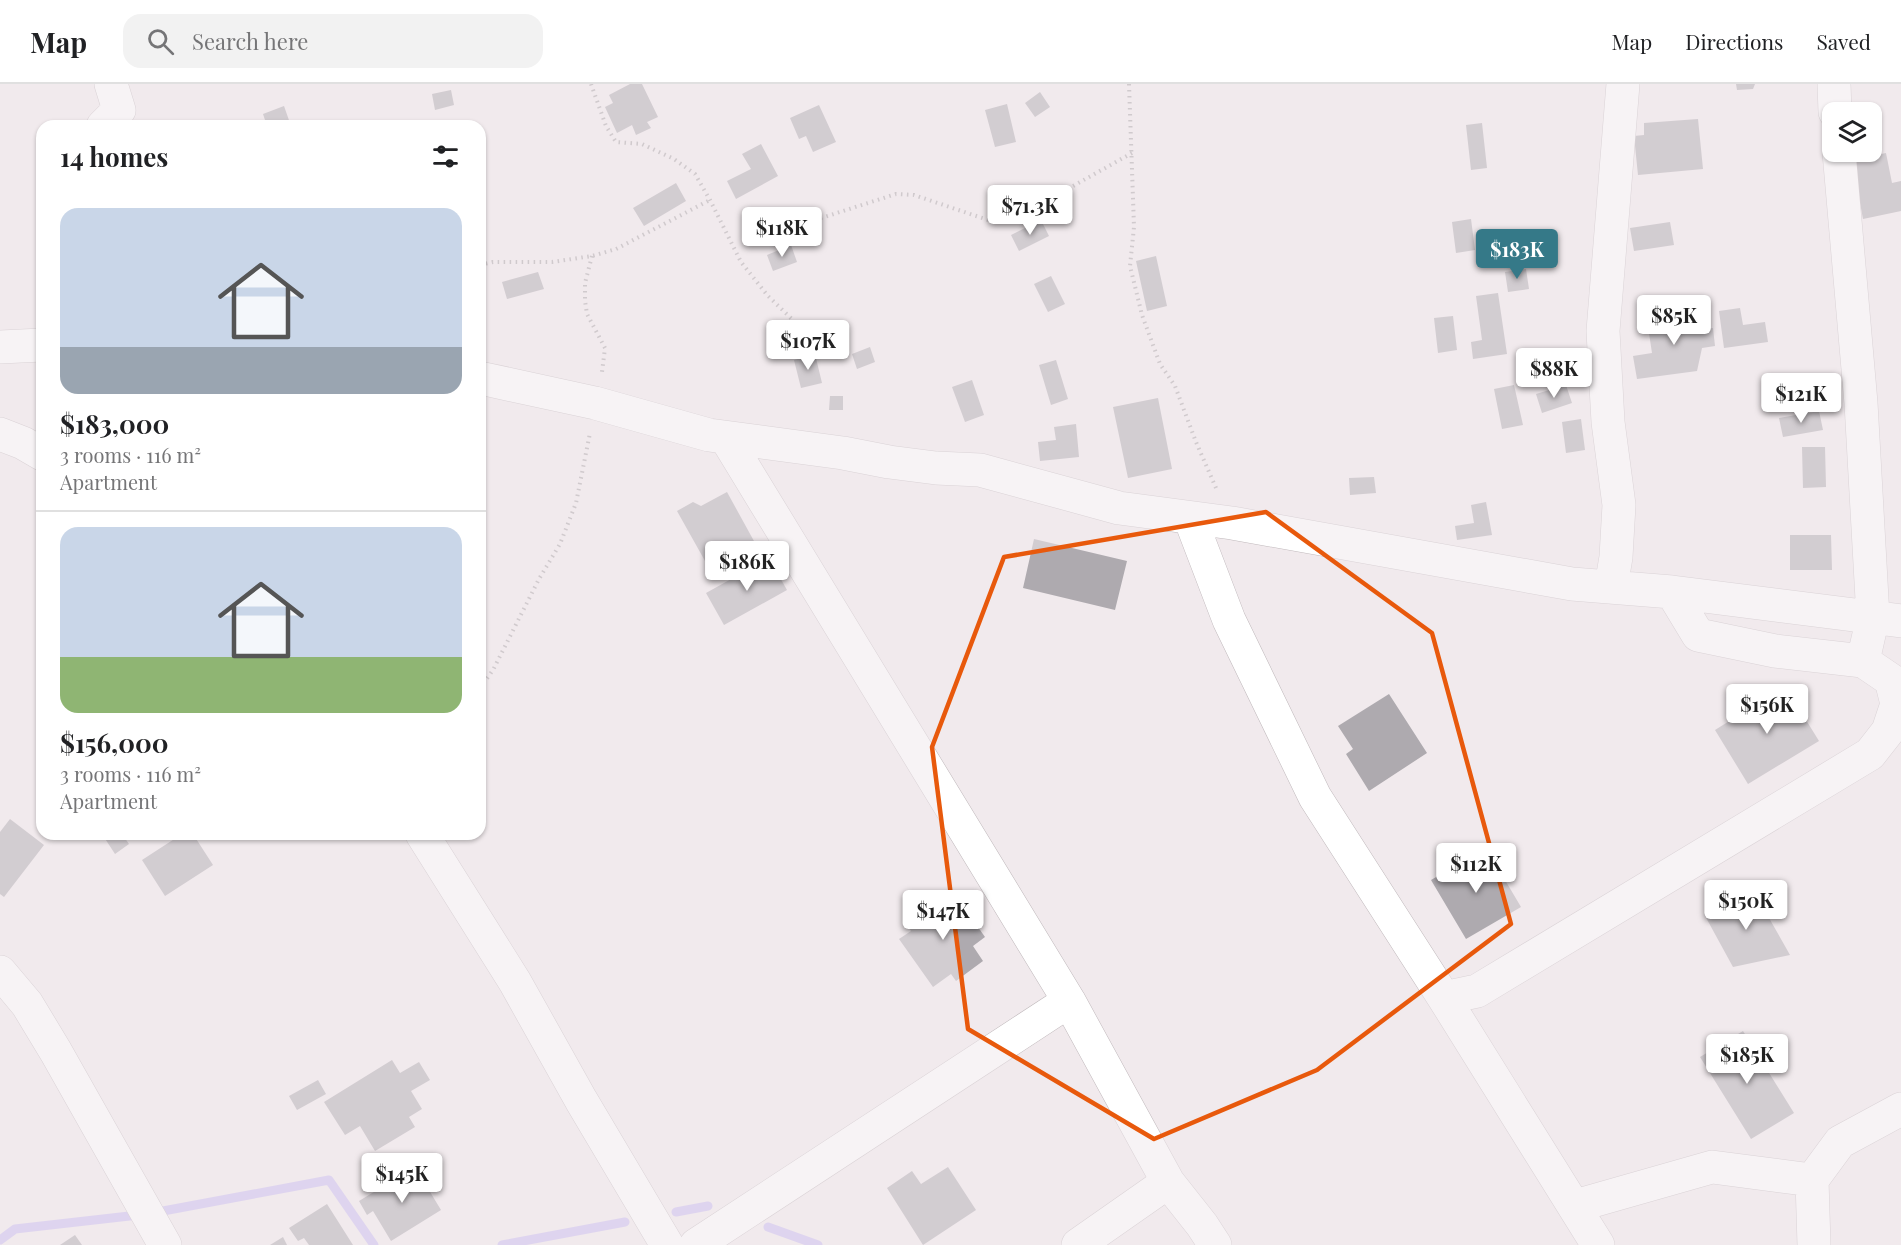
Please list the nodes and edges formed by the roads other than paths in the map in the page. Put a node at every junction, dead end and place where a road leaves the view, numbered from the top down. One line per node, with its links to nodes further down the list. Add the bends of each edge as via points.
1 (111, 84): 5 (street, via 119,110)
2 (1623, 84): 14 (street, via 1603,331 1608,422 1619,505)
3 (1834, 84): 4 (street)
4 (1835, 102)
5 (109, 120)
6 (1840, 162): 16 (street, via 1861,403)
7 (36, 345): 8 (street)
8 (0, 347)
9 (486, 379): 11 (street)
10 (0, 434): 12 (street)
11 (726, 438): 13 (street, via 913,465 980,470 1119,508); 23 (street)
12 (36, 451)
13 (1190, 518): 14 (street, via 1572,584); 22 (street, via 1229,620 1315,797)
14 (1611, 587): 15 (street)
15 (1672, 592): 16 (street); 17 (street, via 1698,635 1775,651)
16 (1887, 619): 17 (street)
17 (1863, 661): 19 (street, via 1891,680 1898,704 1888,731)
18 (1901, 734): 19 (street)
19 (1870, 754): 22 (street, via 1477,991)
20 (426, 840): 29 (street, via 515,982)
21 (0, 972): 28 (street, via 27,1004 51,1043)
22 (1444, 998): 27 (street)
23 (1069, 1001): 26 (street); 30 (street)
24 (1901, 1109): 25 (street, via 1840,1142)
25 (1812, 1180): 27 (street, via 1713,1167); 34 (street)
26 (1168, 1182): 31 (street); 32 (street)
27 (1575, 1206): 33 (street)
28 (165, 1245)
29 (667, 1245)
30 (696, 1245)
31 (1078, 1245)
32 (1215, 1245)
33 (1598, 1245)
34 (1814, 1245)

